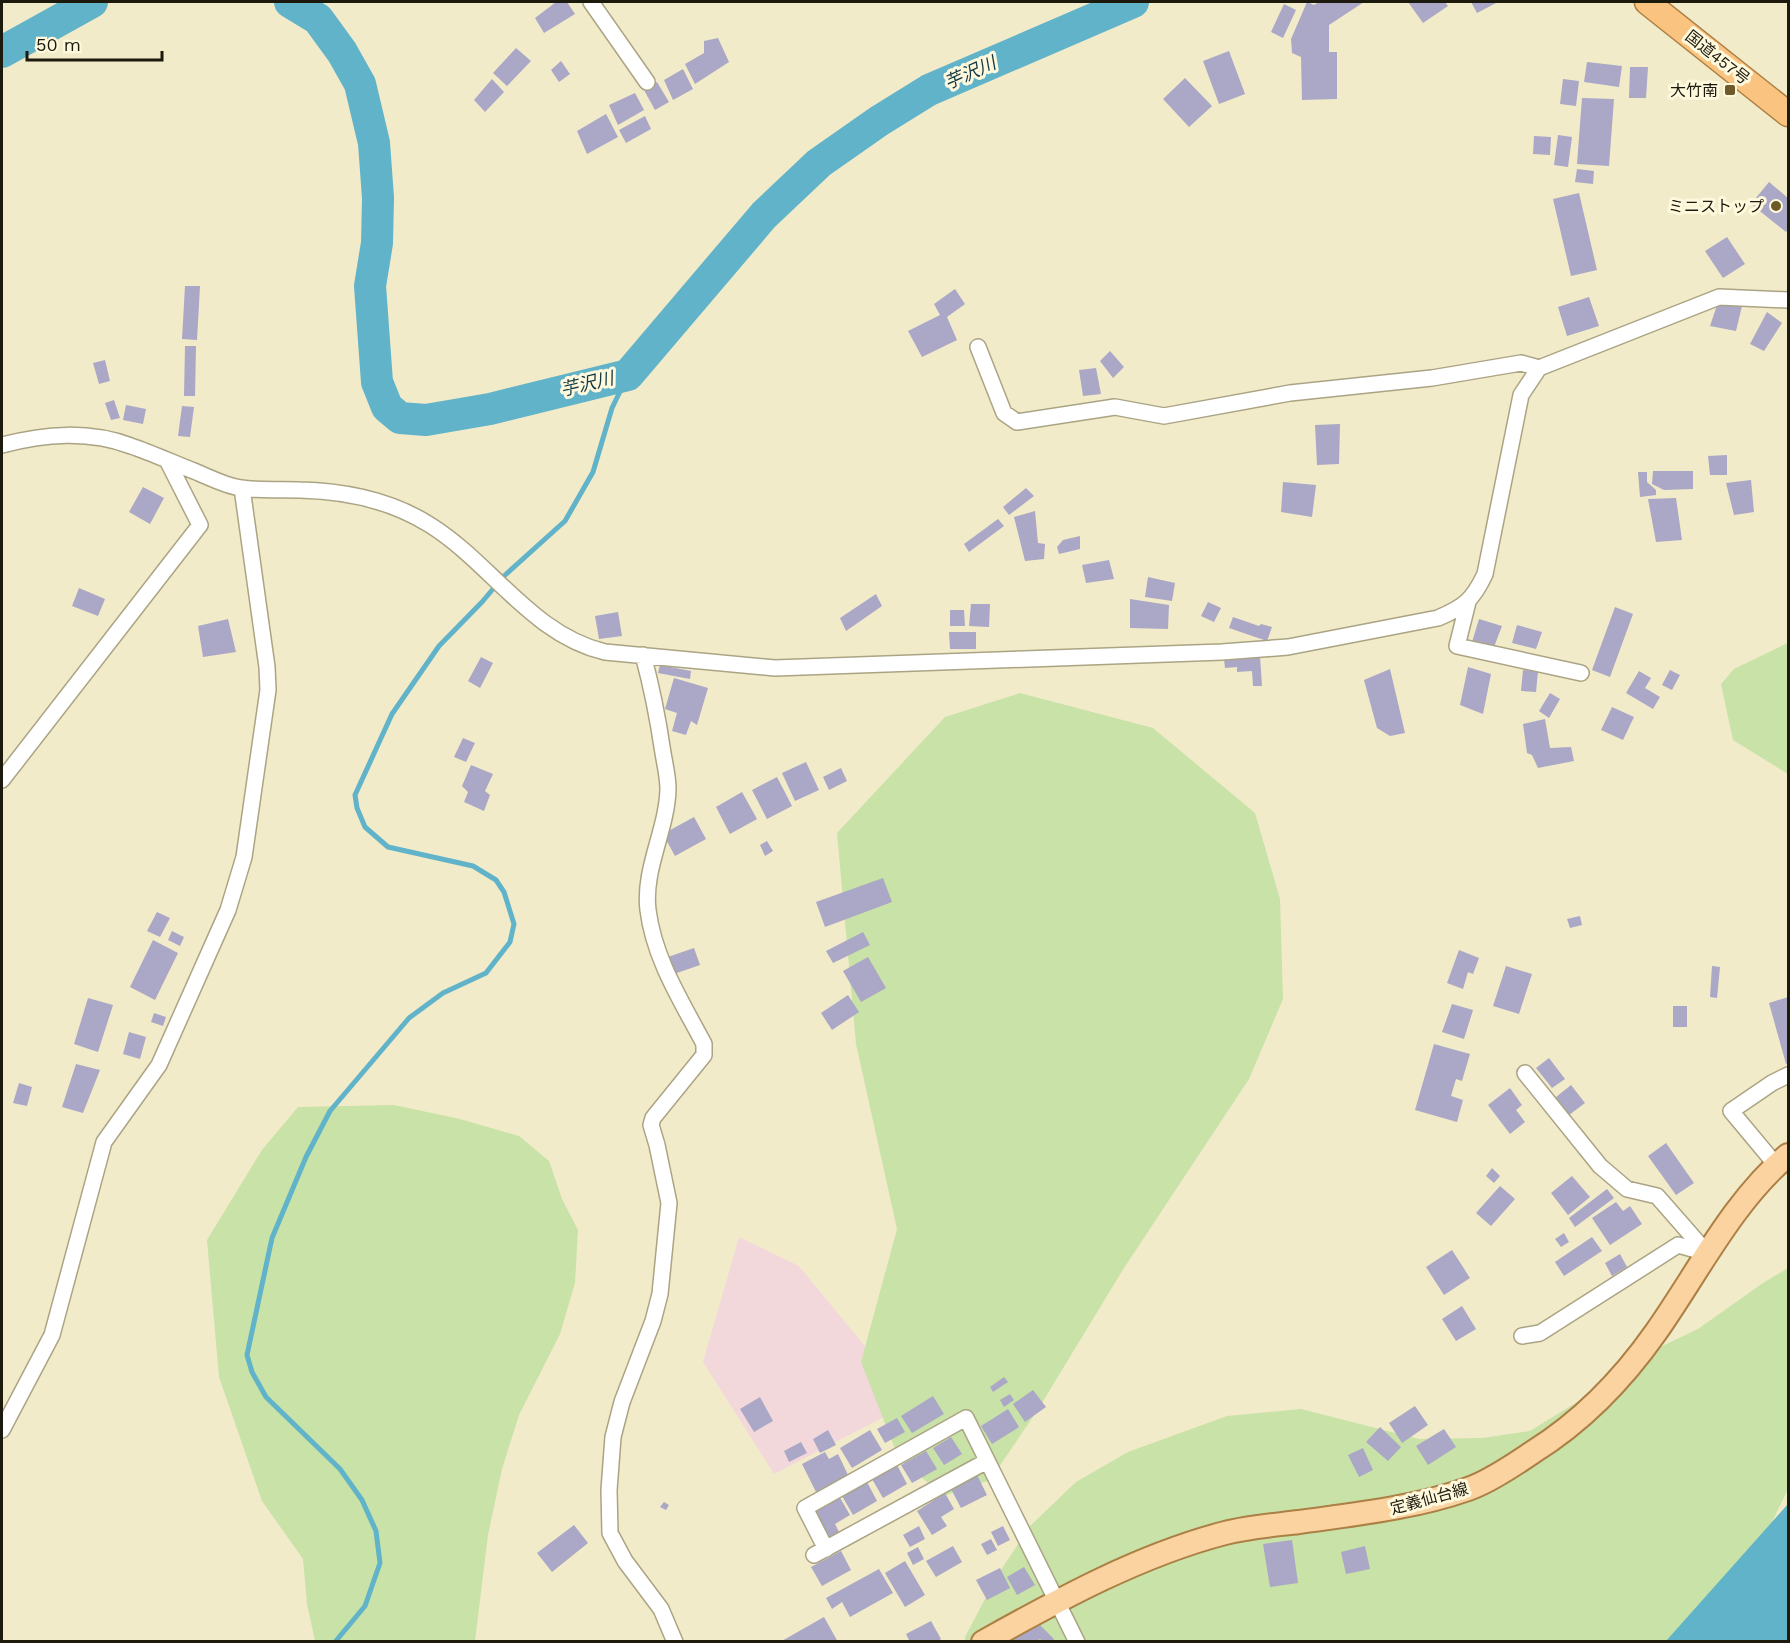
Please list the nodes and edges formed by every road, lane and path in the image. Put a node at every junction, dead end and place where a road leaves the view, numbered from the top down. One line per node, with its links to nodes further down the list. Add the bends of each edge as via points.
1 (591, 2): 3 (street)
2 (1647, 2): 4 (highway, 国道457号)
3 (647, 82)
4 (1788, 114)
5 (1788, 300): 7 (street, via 1719,297)
6 (978, 347): 7 (street, via 1004,413 1017,422 1115,407 1164,416 1290,393 1432,378 1521,363)
7 (1539, 368): 11 (street, via 1521,395 1485,574)
8 (2, 445): 9 (street, via 37,437 84,435 130,445)
9 (166, 460): 10 (street); 14 (street, via 200,525)
10 (242, 488): 12 (street, via 325,491 383,502 431,525 560,633 590,649); 20 (street, via 268,690 244,857 228,910 159,1065 104,1142 52,1335)
11 (1468, 602): 12 (street, via 1438,618 1288,647 1222,652 776,668); 13 (street, via 1457,646)
12 (643, 655): 23 (street, via 656,703 668,788 648,908 670,981 704,1044 704,1055 651,1125 669,1203 660,1294 613,1437 610,1533 625,1561 661,1609)
13 (1581, 673)
14 (2, 780)
15 (1525, 1073): 18 (street, via 1614,1180 1627,1189 1657,1196)
16 (1788, 1076): 17 (street, via 1731,1111)
17 (1782, 1160): 18 (main road, 定義仙台線)
18 (1707, 1253): 19 (street, via 1678,1245 1540,1333); 22 (main road, 定義仙台線, via 1655,1334 1615,1383 1578,1419 1534,1452 1470,1488 1394,1509 1227,1532 1162,1553)
19 (1522, 1336)
20 (2, 1430)
21 (987, 1461): 21 (street, via 966,1418 805,1508 820,1552); 22 (street)
22 (1056, 1601): 24 (main road, 定義仙台線); 25 (street)
23 (675, 1641)
24 (982, 1641)
25 (1077, 1641)

